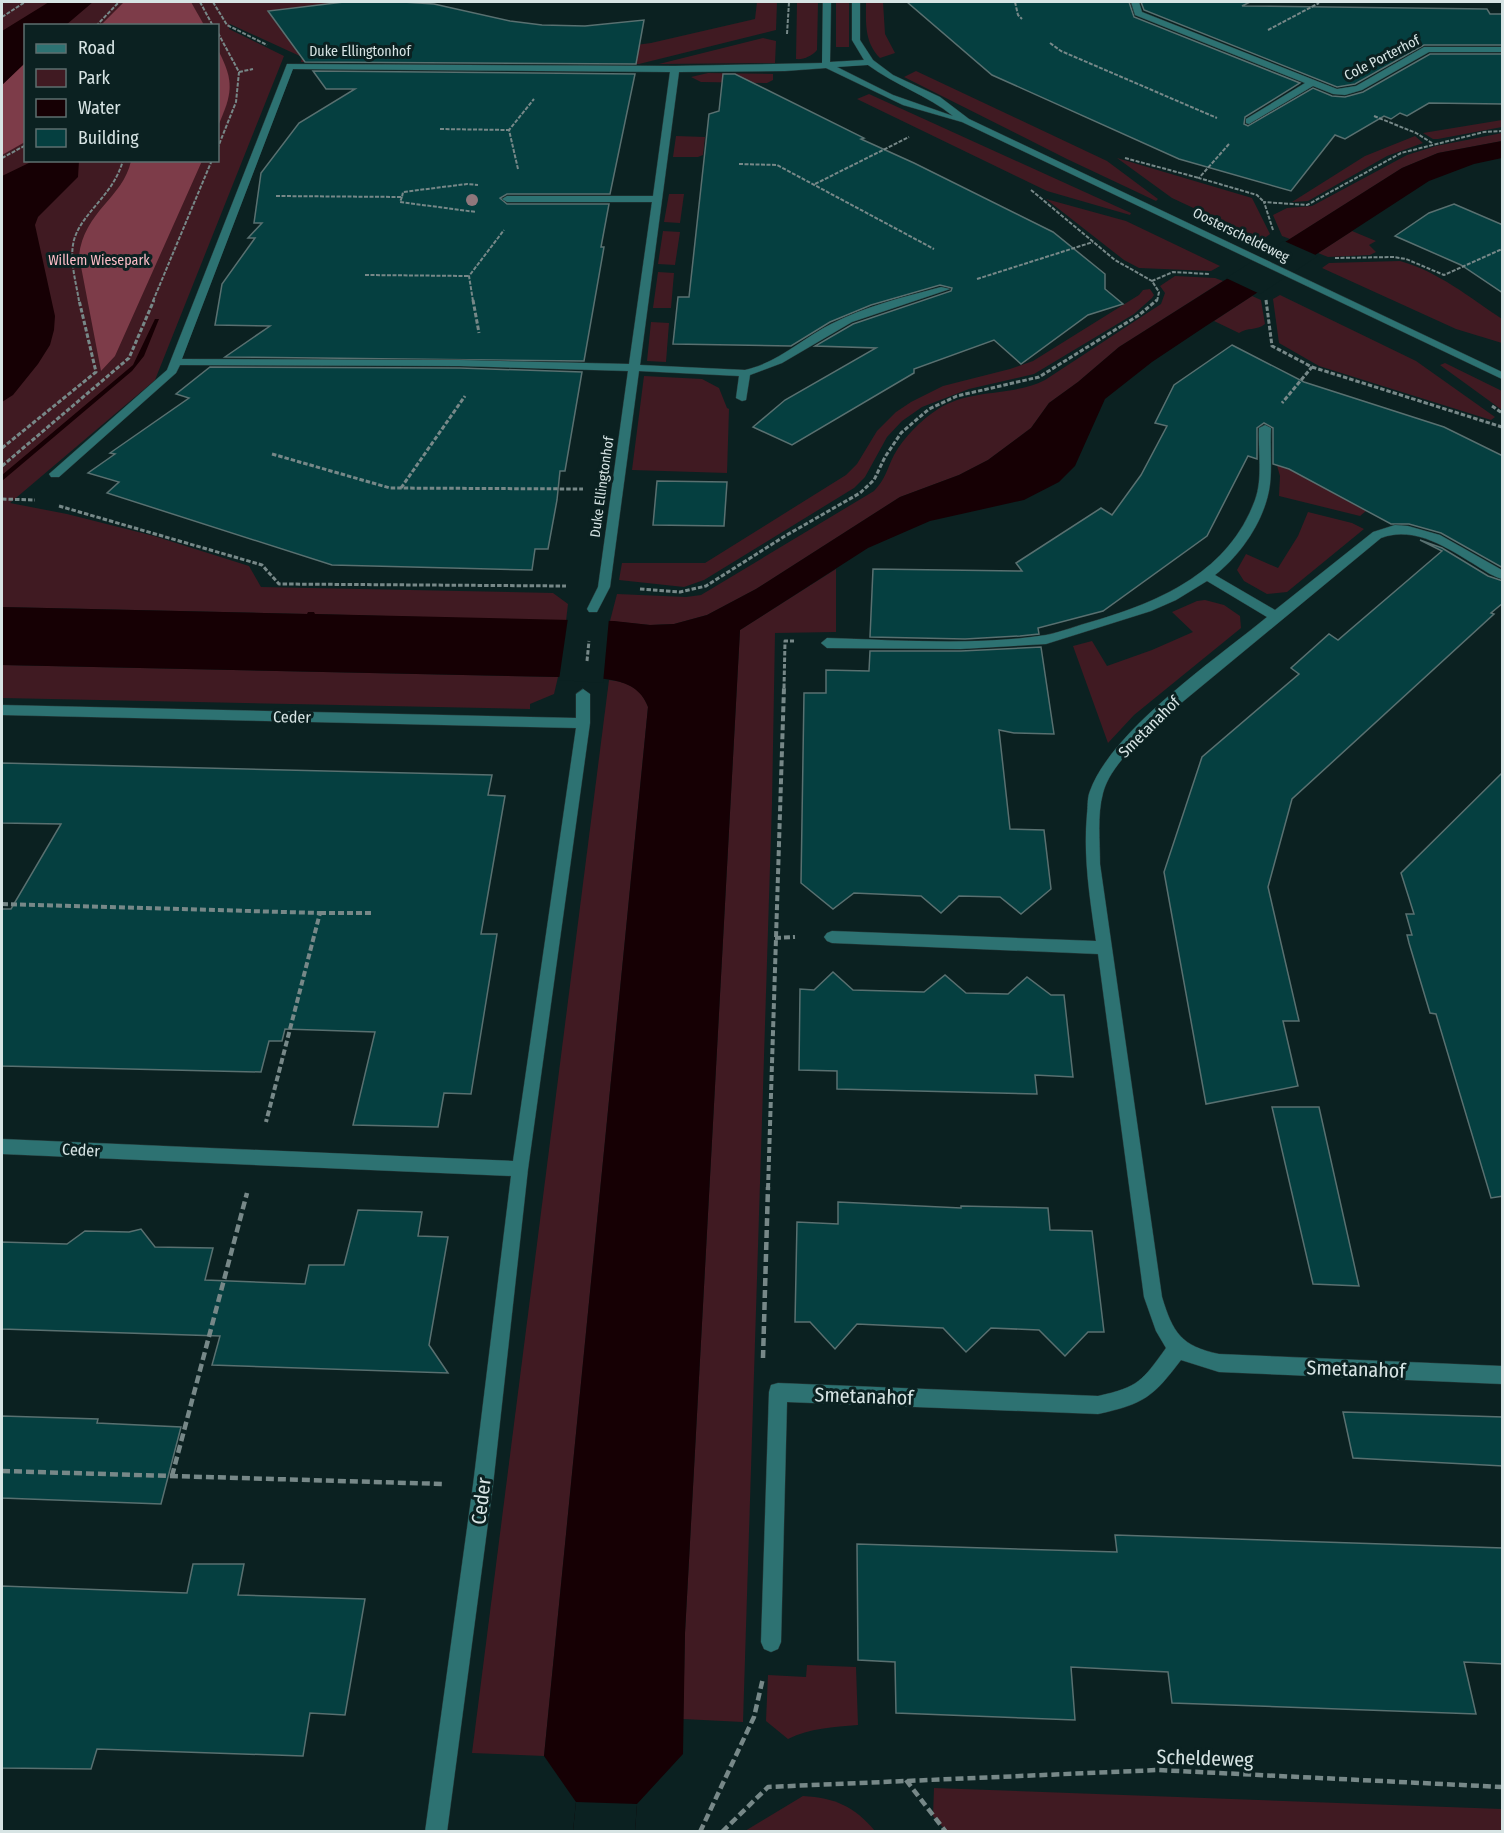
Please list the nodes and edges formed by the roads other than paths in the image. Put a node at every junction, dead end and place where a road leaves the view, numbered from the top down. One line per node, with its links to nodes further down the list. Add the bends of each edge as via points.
1 (827, 2): 6 (street)
2 (856, 2): 5 (street, Oosterscheldeweg, via 856,40)
3 (1135, 2): 8 (street, Cole Porterhof, via 1138,13)
4 (1503, 50): 8 (street, Cole Porterhof, via 1427,49 1345,92)
5 (870, 62): 6 (street, Duke Ellingtonhof); 10 (street, Oosterscheldeweg, via 890,77 937,99)
6 (826, 64): 7 (street, Duke Ellingtonhof); 10 (street, Oosterscheldeweg, via 919,110)
7 (675, 69): 12 (street, Duke Ellingtonhof); 14 (street, Duke Ellingtonhof, via 290,66)
8 (1311, 83): 9 (street)
9 (1249, 120)
10 (966, 121): 17 (street, Oosterscheldeweg)
11 (510, 199): 12 (street)
12 (656, 199): 15 (street, Duke Ellingtonhof)
13 (945, 289): 16 (street, via 877,308 836,326 761,371)
14 (174, 362): 15 (street); 20 (street, Duke Ellingtonhof, via 172,371)
15 (633, 367): 16 (street); 23 (street, Duke Ellingtonhof, via 604,587)
16 (745, 373): 18 (street)
17 (1503, 376)
18 (742, 398)
19 (1265, 428): 22 (street, via 1265,486 1261,501 1228,558)
20 (55, 474)
21 (1503, 575): 24 (street, Smetanahof, via 1429,536 1394,529 1377,536)
22 (1208, 576): 24 (street); 25 (street, via 1134,614 1045,639 969,645)
23 (593, 609)
24 (1276, 616): 30 (street, Smetanahof, via 1152,719 1107,771 1096,793 1093,828 1093,864)
25 (827, 643)
26 (583, 694): 28 (street, Ceder)
27 (2, 710): 28 (street, Ceder)
28 (583, 723): 32 (street, Ceder)
29 (832, 936): 30 (street)
30 (1104, 948): 33 (street, Smetanahof, via 1153,1297 1162,1326)
31 (2, 1146): 32 (street, Ceder)
32 (520, 1169): 36 (street, Ceder, via 483,1485)
33 (1178, 1348): 34 (street, Smetanahof, via 1196,1359 1220,1363); 35 (street, Smetanahof, via 1153,1382 1130,1398 1098,1405 778,1392)
34 (1503, 1375)
35 (771, 1642)
36 (436, 1832)

